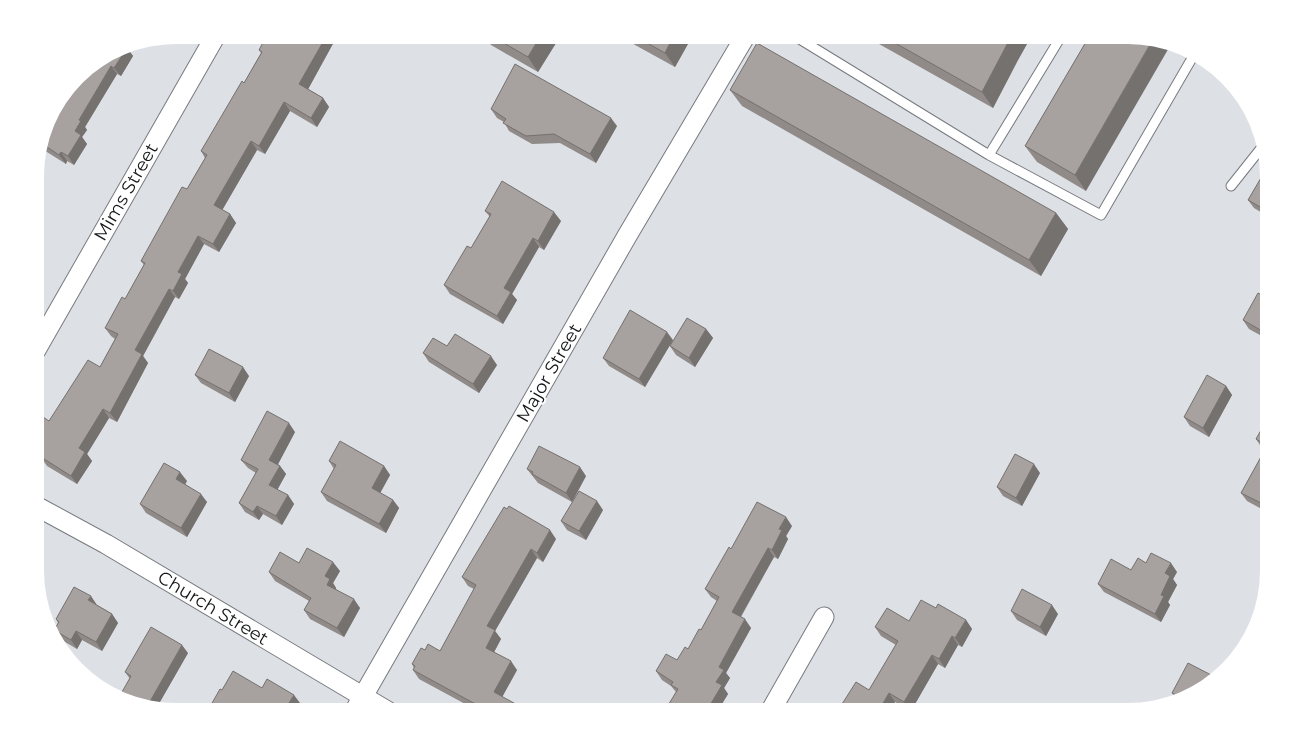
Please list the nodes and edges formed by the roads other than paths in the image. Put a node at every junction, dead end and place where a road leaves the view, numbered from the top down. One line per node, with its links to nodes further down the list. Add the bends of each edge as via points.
1 (211, 44): 9 (street, Mims Street)
2 (741, 44): 13 (street, Major Street)
3 (808, 44): 7 (lane)
4 (1057, 44): 7 (lane)
5 (1191, 60): 7 (lane, via 1101,215)
6 (1258, 152): 8 (lane)
7 (989, 155)
8 (1231, 186)
9 (44, 336)
10 (44, 510): 12 (street, Church Street, via 106,544)
11 (824, 617): 14 (street)
12 (357, 703)
13 (360, 703)
14 (775, 703)

